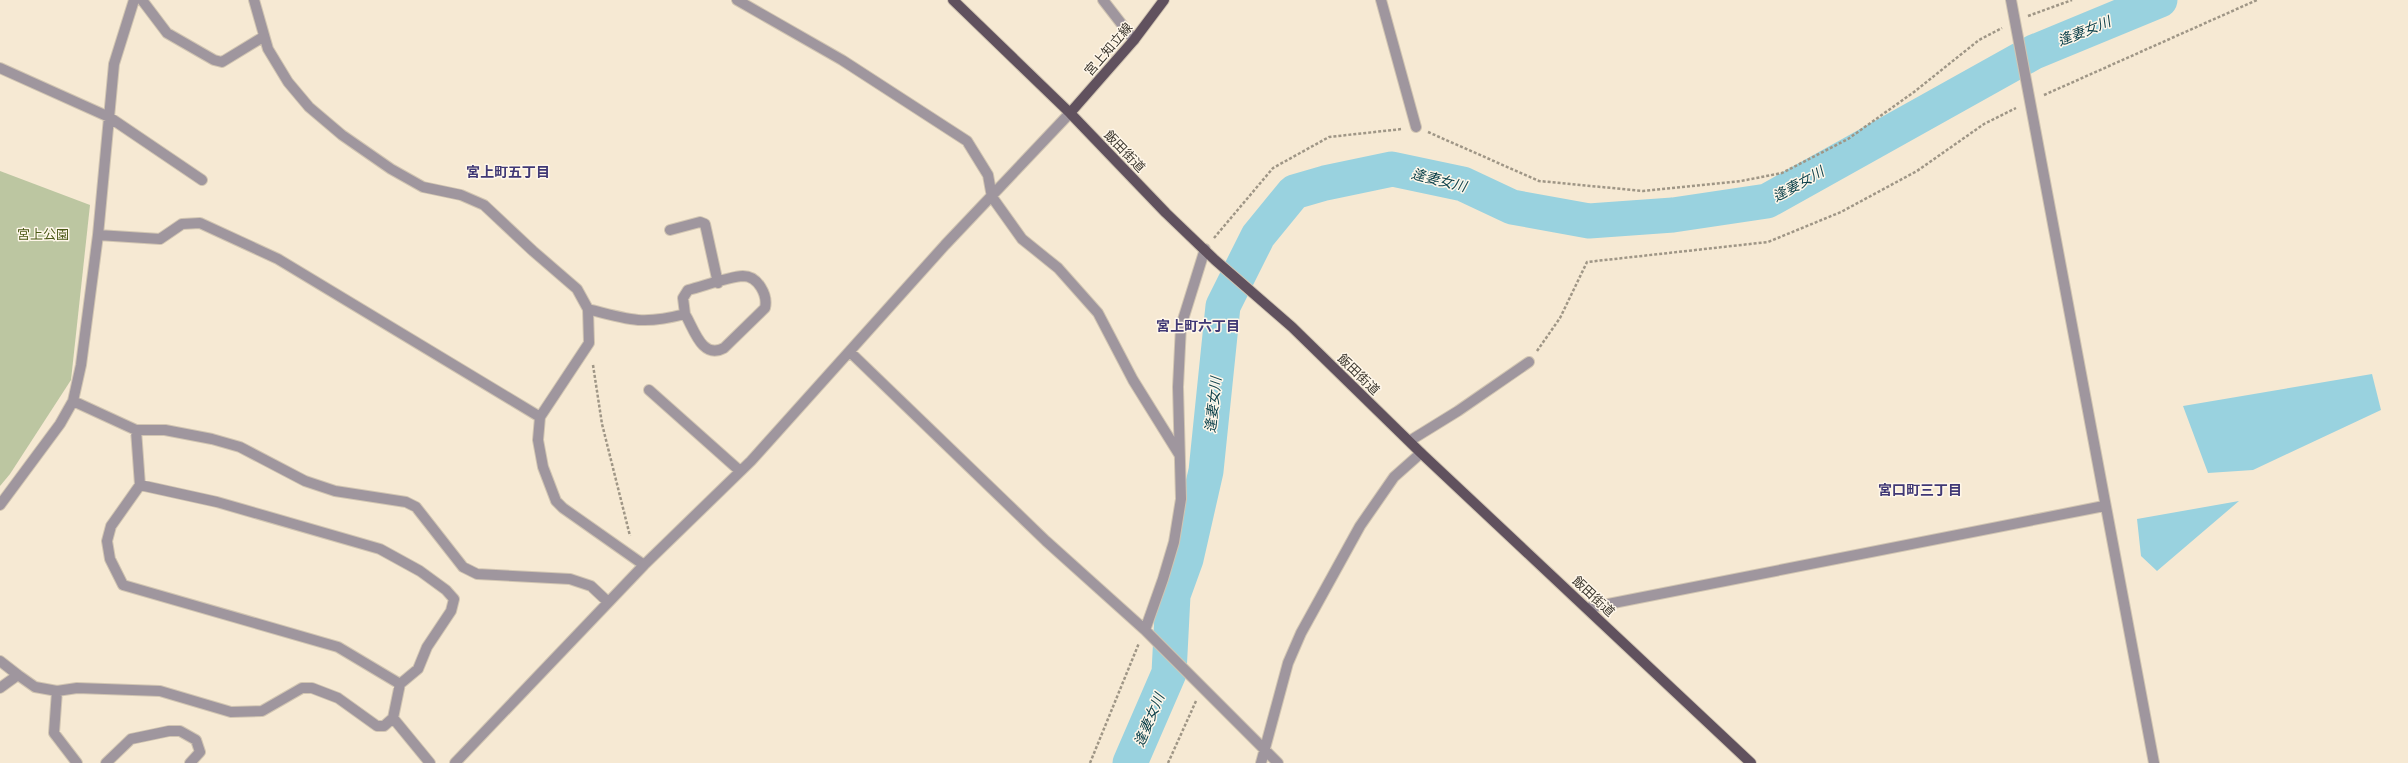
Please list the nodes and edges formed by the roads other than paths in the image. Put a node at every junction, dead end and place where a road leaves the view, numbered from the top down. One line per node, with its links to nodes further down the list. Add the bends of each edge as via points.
1 (134, 0): 14 (street, via 114,64)
2 (142, 0): 10 (street, via 166,33 214,60 222,62)
3 (254, 0): 10 (street)
4 (736, 0): 17 (street, via 842,60 967,141 988,175)
5 (953, 0): 13 (main road, 飯田街道)
6 (1103, 0): 11 (street)
7 (1164, 0): 11 (main road, 宮上知立線)
8 (1381, 0): 15 (street)
9 (2011, 0): 36 (street)
10 (263, 37): 22 (street, via 288,82 309,107 391,169 423,187 461,196 484,205 577,289)
11 (1134, 40): 13 (main road, 宮上知立線)
12 (0, 68): 14 (street)
13 (1070, 113): 17 (street); 20 (main road, 飯田街道, via 1166,213)
14 (109, 118): 16 (street); 19 (street)
15 (1416, 127)
16 (202, 180)
17 (992, 197): 24 (street, via 945,245); 32 (street, via 1022,239 1058,268 1088,299 1133,380)
18 (670, 230): 21 (street, via 700,222 705,224)
19 (98, 235): 27 (street, via 81,364); 28 (street, via 160,239 182,224 200,223 278,259)
20 (1205, 249): 30 (main road, 飯田街道); 32 (street, via 1181,326 1178,387)
21 (718, 283): 23 (street, via 688,290 683,298); 23 (street, via 748,277 762,288 766,299 765,308 718,351 704,348)
22 (588, 310): 23 (street, via 634,321 656,321); 28 (street, via 589,343)
23 (685, 314)
24 (850, 352): 33 (street); 40 (street, via 1046,541)
25 (1530, 362): 30 (street)
26 (649, 390): 33 (street)
27 (73, 401): 29 (street); 35 (street, via 60,424)
28 (540, 417): 37 (street, via 540,452 548,484 556,501 601,537)
29 (136, 430): 34 (street); 38 (street, via 166,430 212,439 240,447 305,481 335,491 406,502 416,507 463,567 477,574 570,579 591,586)
30 (1411, 440): 31 (main road, 飯田街道)
31 (1421, 453): 39 (main road, 飯田街道); 47 (street, via 1394,477 1360,526 1301,633 1288,663)
32 (1179, 454): 40 (street, via 1181,499 1174,542)
33 (740, 471): 37 (street)
34 (140, 485): 43 (street, via 111,526 107,541 110,559 123,585 338,647); 43 (street, via 217,502 380,550 420,571 446,590 454,599 451,611 427,647 418,669)
35 (0, 505)
36 (2104, 506): 39 (street); 56 (street)
37 (644, 566): 38 (street)
38 (608, 602): 52 (street)
39 (1588, 608): 55 (main road, 飯田街道)
40 (1148, 634): 47 (street)
41 (0, 661): 42 (street)
42 (18, 675): 44 (street); 45 (street, via 35,687)
43 (400, 684): 46 (street)
44 (0, 688)
45 (57, 691): 46 (street, via 77,688 160,691 231,712 262,711 302,688 312,688 338,698 377,726 384,726); 48 (street, via 54,733)
46 (392, 718): 51 (street)
47 (1264, 750): 53 (street); 54 (street)
48 (77, 763)
49 (106, 763): 50 (street, via 131,739 180,731 196,740 200,752)
50 (190, 763)
51 (430, 763)
52 (455, 763)
53 (1261, 763)
54 (1278, 763)
55 (1751, 763)
56 (2154, 763)

